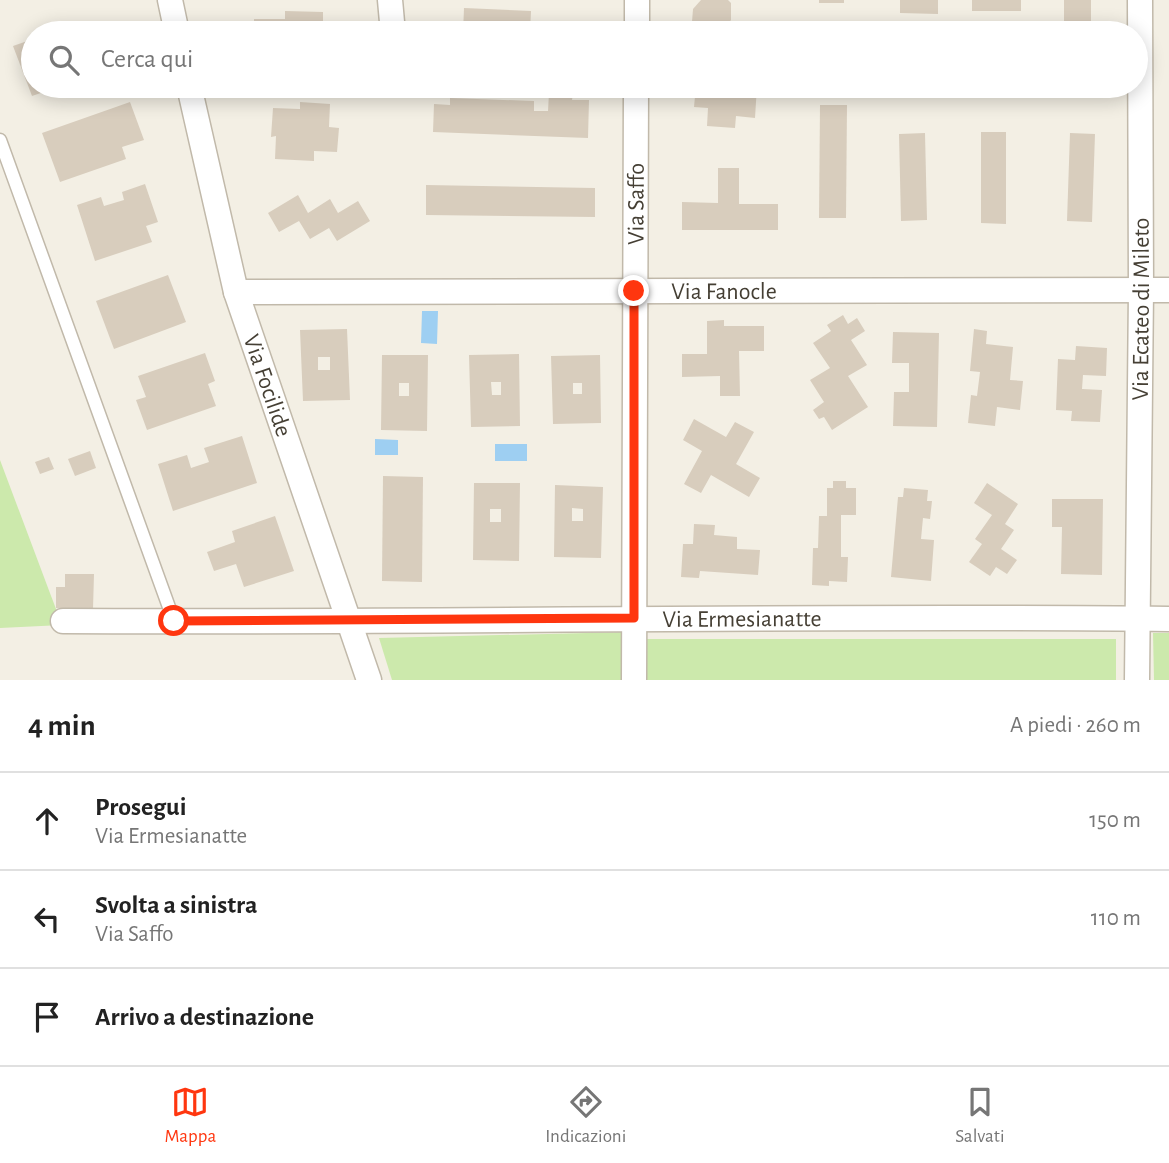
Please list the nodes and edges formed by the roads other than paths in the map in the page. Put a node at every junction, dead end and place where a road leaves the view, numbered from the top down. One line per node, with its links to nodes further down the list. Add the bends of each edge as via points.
1 (170, 0): 5 (street)
2 (390, 0): 6 (street)
3 (637, 0): 7 (street)
4 (1140, 0): 8 (street, Via Ecateo di Mileto)
5 (174, 21)
6 (392, 21)
7 (636, 21)
8 (1140, 21)
9 (192, 98): 16 (street, Via Focilide)
10 (636, 98): 15 (street, Via Saffo)
11 (1140, 98): 13 (street, Via Ecateo di Mileto)
12 (0, 140): 21 (lane)
13 (1141, 290): 14 (street, Via Fanocle); 15 (street, Via Fanocle); 18 (street, Via Ecateo di Mileto)
14 (1169, 290)
15 (634, 291): 16 (street, Via Fanocle); 17 (street, Via Saffo)
16 (236, 292): 22 (street, Via Focilide)
17 (634, 618): 18 (street, Via Ermesianatte); 22 (street, Via Ermesianatte); 24 (street, Via Saffo)
18 (1138, 619): 19 (street, Via Ermesianatte); 25 (street, Via Ecateo di Mileto)
19 (1169, 620)
20 (63, 621): 21 (street, Via Ermesianatte)
21 (174, 621): 22 (street, Via Ermesianatte)
22 (348, 621): 23 (street, Via Focilide)
23 (369, 680)
24 (634, 680)
25 (1137, 680)

